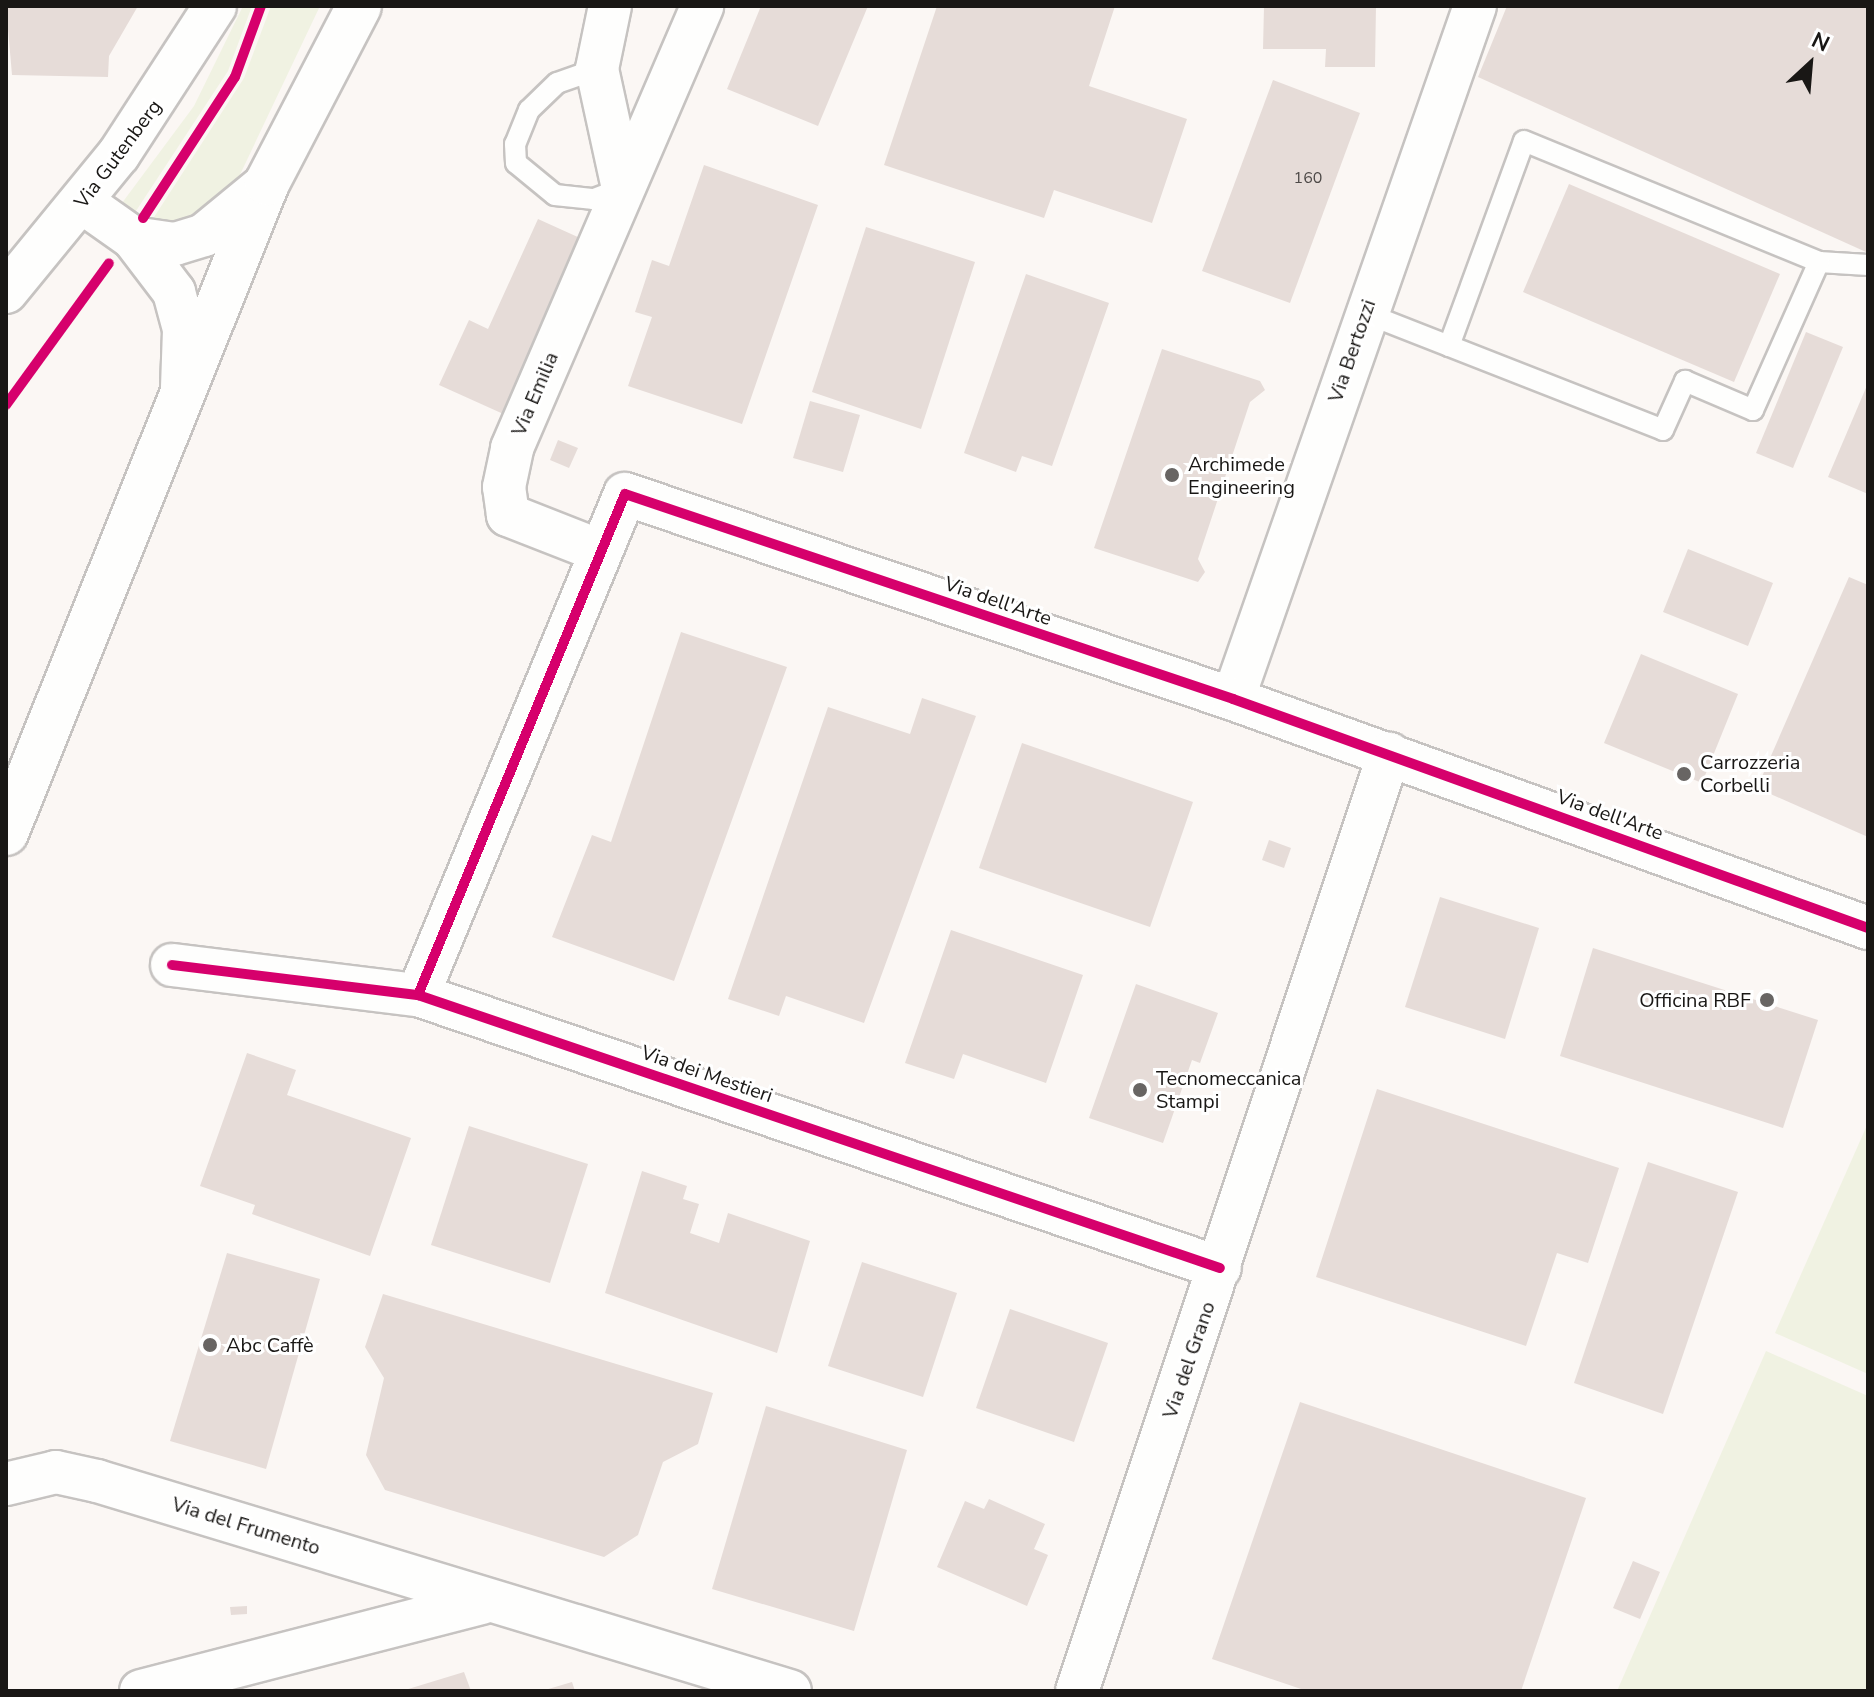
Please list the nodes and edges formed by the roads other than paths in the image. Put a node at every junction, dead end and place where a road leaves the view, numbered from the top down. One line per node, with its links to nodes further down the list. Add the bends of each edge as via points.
1 (215, 6): 9 (street, Via Gutenberg, via 178,73)
2 (610, 6): 6 (street)
3 (702, 6): 8 (street, Via Emilia)
4 (1475, 6): 14 (street, Via Bertozzi)
5 (356, 10): 7 (main road)
6 (597, 69): 8 (street); 8 (lane, via 557,83 529,110 515,144 516,163 555,195 594,199)
7 (267, 183): 10 (street, via 204,235 175,244); 16 (main road)
8 (623, 188): 17 (street, Via Emilia, via 512,448 504,487 508,515)
9 (82, 202): 10 (street); 13 (street, Via Gutenberg)
10 (133, 238): 16 (street, via 174,292 184,330)
11 (1819, 262): 12 (lane); 15 (lane, via 1753,410 1685,381 1663,430); 15 (lane, via 1524,141)
12 (1868, 265)
13 (6, 292)
14 (1365, 313): 15 (lane); 18 (street, Via Bertozzi)
15 (1449, 346)
16 (182, 389): 20 (main road)
17 (600, 551): 18 (street, Via dell'Arte, via 625,494); 23 (street, Via dell'Arte)
18 (1233, 699): 19 (street, Via dell'Arte)
19 (1389, 754): 21 (street, Via dell'Arte); 24 (street, Via del Grano)
20 (6, 833)
21 (1868, 928)
22 (172, 965): 23 (street, Via dei Mestieri)
23 (418, 995): 24 (street, Via dei Mestieri)
24 (1220, 1268): 29 (street, Via del Grano)
25 (6, 1484): 26 (street, Via del Frumento, via 56,1472 97,1481)
26 (482, 1603): 27 (street); 28 (street, Via del Frumento)
27 (141, 1691)
28 (790, 1691)
29 (1077, 1691)

